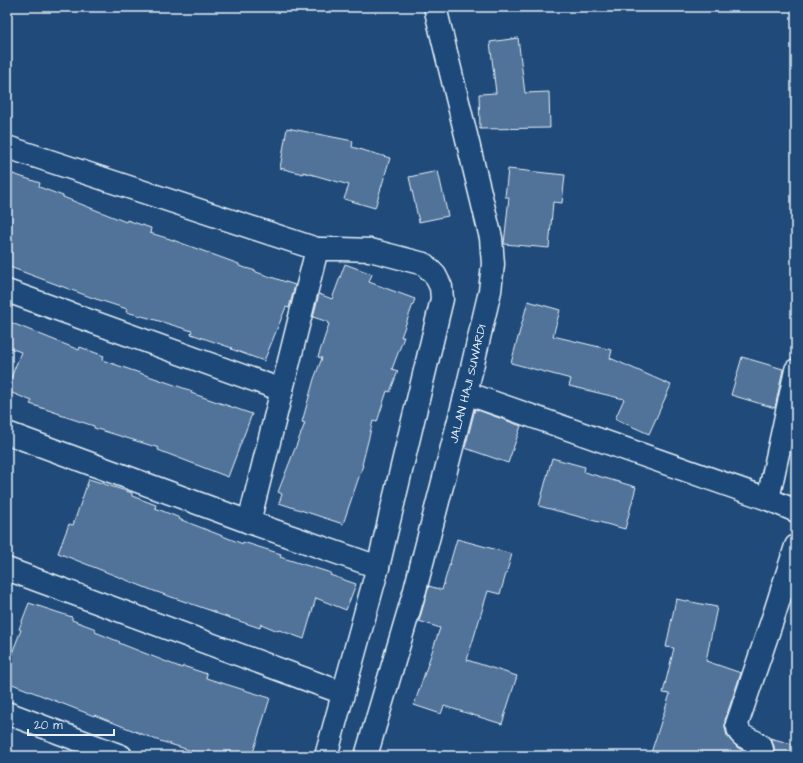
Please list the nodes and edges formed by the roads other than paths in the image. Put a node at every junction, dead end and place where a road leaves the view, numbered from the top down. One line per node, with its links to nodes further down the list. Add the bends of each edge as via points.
1 (434, 7): 7 (street, JALAN HAJI SUWARDI, via 491,238 493,264 490,291)
2 (7, 147): 3 (street)
3 (317, 249): 6 (street); 13 (street, via 370,250 424,264 436,275 441,287 442,299)
4 (7, 290): 6 (street)
5 (796, 370): 9 (street)
6 (282, 390): 11 (street)
7 (466, 393): 9 (street); 19 (street, JALAN HAJI SUWARDI, via 415,590)
8 (7, 433): 11 (street)
9 (768, 499): 10 (street)
10 (796, 511)
11 (249, 522): 13 (street)
12 (796, 546): 20 (street, via 737,724 743,736 760,745 763,750)
13 (378, 567): 15 (street)
14 (7, 569): 15 (street)
15 (343, 693): 18 (street)
16 (7, 713): 17 (street)
17 (121, 756)
18 (326, 756)
19 (366, 756)
20 (762, 756)

